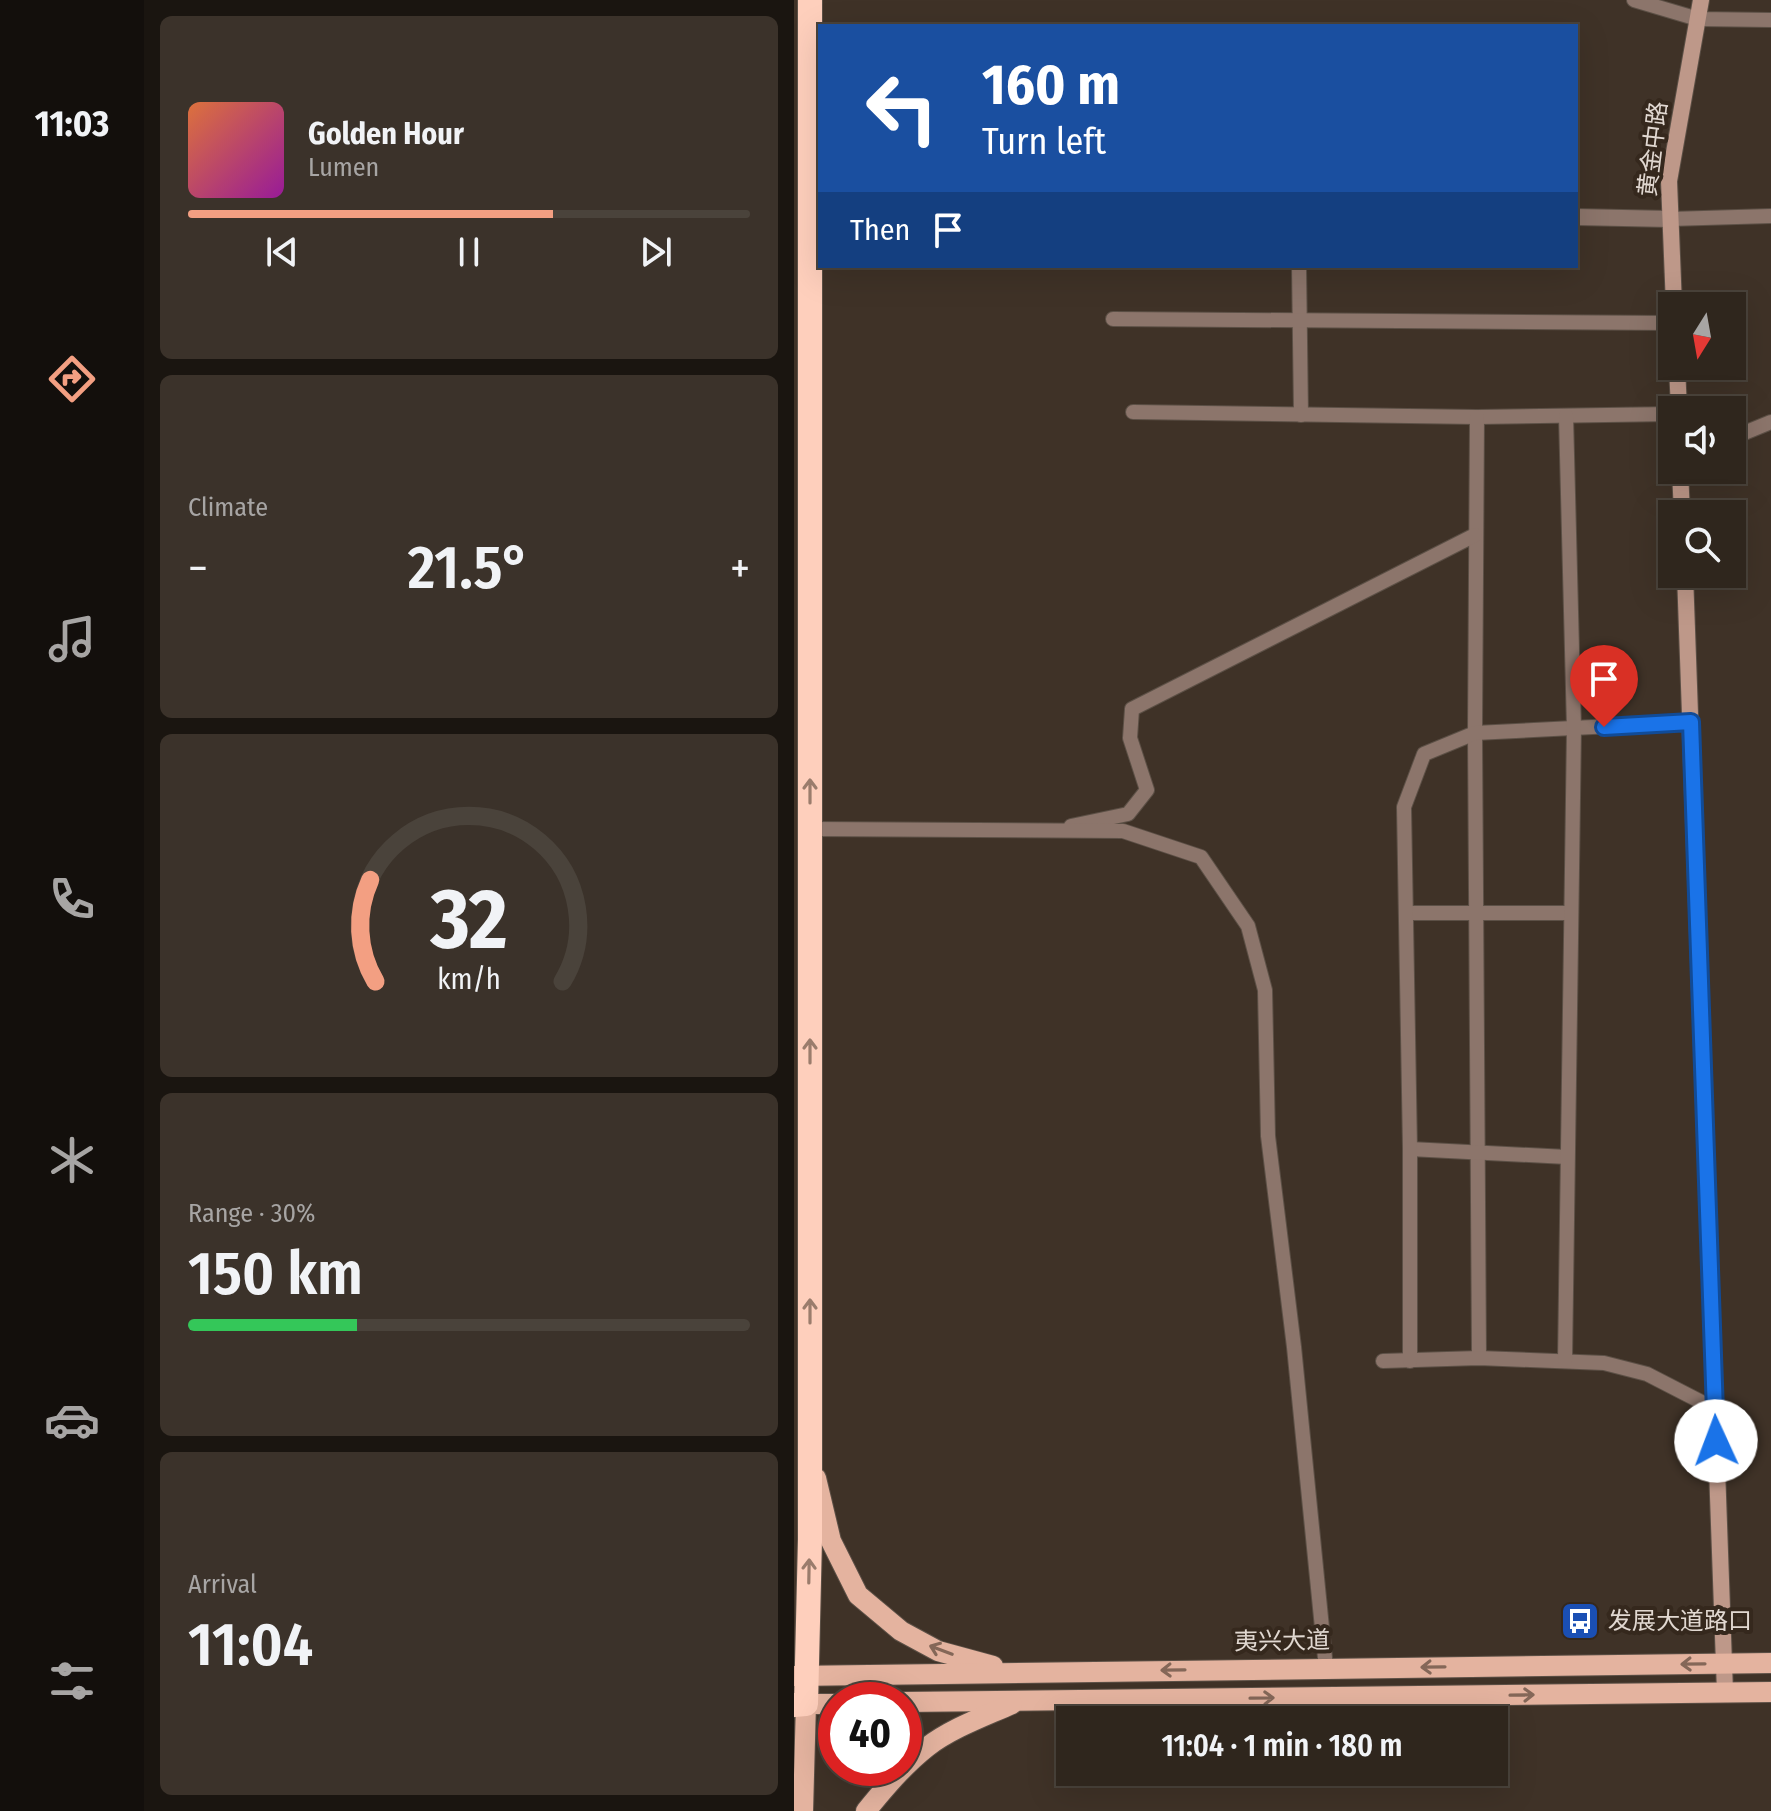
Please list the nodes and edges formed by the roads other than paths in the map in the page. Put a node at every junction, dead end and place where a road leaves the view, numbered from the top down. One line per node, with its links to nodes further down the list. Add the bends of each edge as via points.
1 (810, 0): 6 (highway)
2 (1634, 0): 4 (lane)
3 (1701, 0): 4 (street, 黄金中路)
4 (1698, 19): 5 (lane); 9 (street, 黄金中路, via 1669,181)
5 (1771, 20)
6 (815, 207): 27 (highway, one-way to 6)
7 (1771, 216): 9 (lane)
8 (1578, 217): 9 (street)
9 (1670, 219): 11 (street, 黄金中路)
10 (1299, 268): 13 (lane)
11 (1673, 292)
12 (1113, 319): 13 (lane)
13 (1300, 319): 14 (lane); 17 (lane)
14 (1658, 323)
15 (1133, 412): 17 (lane)
16 (1658, 414): 18 (lane)
17 (1301, 415): 19 (lane)
18 (1566, 416): 19 (lane); 25 (lane)
19 (1477, 417): 22 (lane)
20 (1771, 422): 21 (lane)
21 (1746, 432)
22 (1475, 535): 26 (lane); 28 (lane, via 1132,709 1130,738 1147,790 1128,814)
23 (1686, 588): 24 (street)
24 (1691, 722): 25 (lane); 39 (street)
25 (1574, 728): 26 (lane); 31 (lane)
26 (1475, 733): 29 (lane, via 1424,754 1404,807); 30 (lane)
27 (810, 829): 28 (lane); 40 (highway, one-way to 27)
28 (1051, 831): 43 (lane, via 1123,831 1201,857 1248,926 1265,990 1268,1136)
29 (1407, 913): 30 (lane); 32 (lane)
30 (1478, 913): 31 (lane); 33 (lane)
31 (1571, 913): 34 (lane)
32 (1410, 1149): 33 (lane); 37 (lane)
33 (1478, 1153): 34 (lane); 35 (lane)
34 (1567, 1157): 38 (lane)
35 (1479, 1358): 37 (lane); 38 (lane)
36 (1383, 1361): 37 (lane)
37 (1410, 1361)
38 (1565, 1361): 39 (lane, via 1604,1363 1647,1374)
39 (1715, 1409): 41 (street)
40 (810, 1449): 44 (main road, one-way to 40, via 938,1651 901,1631 858,1595 831,1541); 45 (highway, one-way to 40)
41 (1725, 1663): 42 (main road, 夷兴大道); 43 (main road, 夷兴大道, one-way to 43); 46 (street)
42 (1771, 1663)
43 (1326, 1668): 44 (main road, 夷兴大道, one-way to 44)
44 (1016, 1672): 45 (main road, 夷兴大道)
45 (800, 1676): 50 (highway)
46 (1725, 1692): 47 (main road); 48 (main road, one-way to 46)
47 (1771, 1692)
48 (1018, 1701): 49 (main road); 52 (main road, via 927,1747)
49 (922, 1702)
50 (800, 1705): 51 (main road)
51 (803, 1811)
52 (866, 1811)

